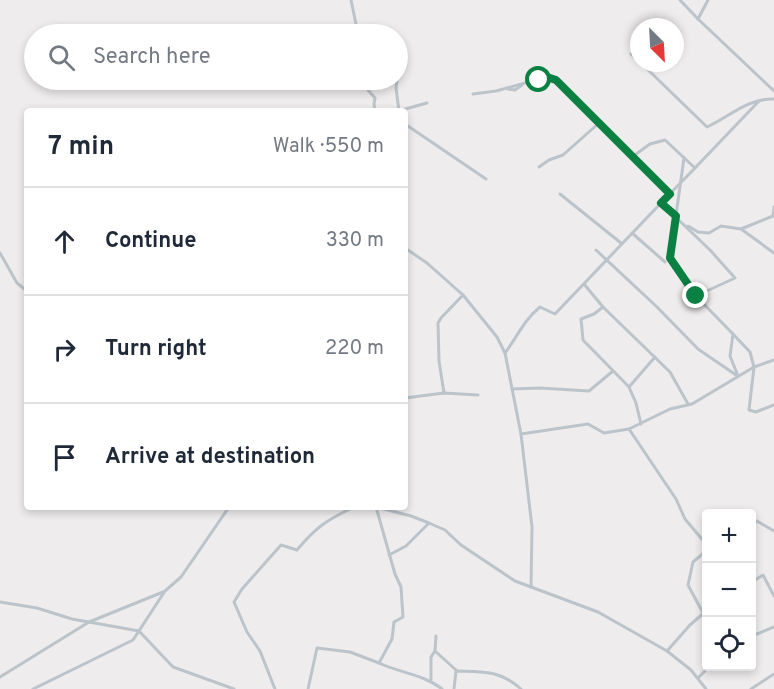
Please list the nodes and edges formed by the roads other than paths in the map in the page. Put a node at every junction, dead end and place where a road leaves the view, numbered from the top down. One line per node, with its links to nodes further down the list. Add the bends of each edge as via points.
1 (351, 0): 5 (street)
2 (680, 0): 4 (street)
3 (708, 0): 4 (street)
4 (698, 19): 9 (street)
5 (356, 24)
6 (650, 72): 12 (street, via 707,127)
7 (368, 90): 14 (street, via 375,98)
8 (396, 90): 15 (street)
9 (774, 91)
10 (473, 94): 17 (street, via 547,77 556,80)
11 (774, 99): 12 (street)
12 (759, 101): 22 (street)
13 (427, 103): 16 (street)
14 (375, 108)
15 (398, 108)
16 (408, 108)
17 (599, 123): 19 (street); 21 (street, via 563,155)
18 (408, 126): 23 (street)
19 (632, 157): 20 (street, via 650,144 665,140); 26 (street)
20 (684, 158): 22 (street); 24 (street)
21 (539, 167)
22 (695, 168): 24 (street)
23 (486, 179)
24 (680, 183): 26 (street); 29 (street)
25 (560, 194): 33 (street)
26 (670, 194): 27 (street)
27 (661, 203): 29 (street); 32 (street)
28 (774, 207): 31 (street, via 773,216)
29 (676, 216): 30 (street); 43 (street, via 670,258)
30 (684, 224): 31 (street, via 709,233 721,226); 43 (street, via 735,278)
31 (741, 229): 37 (street)
32 (632, 233): 33 (street); 39 (street)
33 (621, 244): 38 (street)
34 (408, 250): 42 (street)
35 (596, 250): 38 (street)
36 (0, 253): 41 (street)
37 (774, 253)
38 (608, 260): 40 (street); 51 (street, via 698,349)
39 (665, 262)
40 (584, 284): 44 (street); 46 (street, via 555,314 540,307 531,314)
41 (24, 289)
42 (463, 296): 46 (street, via 497,337); 54 (street, via 438,323)
43 (696, 296): 45 (street)
44 (603, 307): 47 (street); 50 (street, via 581,319 583,340)
45 (733, 334): 49 (street, via 750,352); 51 (street, via 730,356)
46 (505, 353): 53 (street)
47 (655, 357): 52 (street); 57 (street, via 673,377)
48 (774, 360): 49 (street)
49 (754, 367): 51 (street); 58 (street, via 749,410)
50 (614, 371): 52 (street); 53 (street, via 589,391)
51 (738, 376): 57 (street)
52 (629, 387): 59 (street)
53 (512, 389): 61 (street)
54 (444, 393): 55 (street); 56 (street)
55 (478, 395)
56 (408, 398)
57 (688, 405): 59 (street, via 670,409)
58 (774, 405)
59 (641, 424): 60 (street)
60 (629, 429): 61 (street, via 604,434 588,424); 69 (street, via 685,519)
61 (521, 434): 73 (street, via 532,527)
62 (227, 510): 74 (street, via 181,577)
63 (348, 510): 95 (street, via 328,519 297,550 281,545 234,602)
64 (377, 510): 71 (street)
65 (387, 510): 66 (street)
66 (429, 522): 71 (street, via 406,546); 73 (street, via 515,581)
67 (756, 522): 68 (street)
68 (774, 531)
69 (702, 539)
70 (702, 554): 77 (street, via 693,562 688,585)
71 (389, 555): 86 (street, via 401,587 403,617 394,622 392,639)
72 (756, 579): 75 (street, via 763,575)
73 (531, 587): 85 (street, via 598,612)
74 (165, 591): 79 (street); 81 (street)
75 (774, 596)
76 (0, 602): 79 (street)
77 (702, 607)
78 (702, 615): 85 (street)
79 (90, 622): 81 (street); 90 (street)
80 (774, 627): 82 (street)
81 (139, 631): 93 (street, via 133,640); 94 (street, via 173,667)
82 (756, 634)
83 (436, 636): 84 (street)
84 (435, 651): 87 (street); 92 (street, via 431,657)
85 (667, 651): 91 (street)
86 (379, 663): 92 (street); 96 (street, via 351,652 316,648)
87 (456, 671): 98 (street); 99 (street, via 492,672 509,678)
88 (705, 671): 91 (street)
89 (774, 674): 101 (street)
90 (0, 677)
91 (698, 678): 100 (street)
92 (431, 680): 97 (street)
93 (33, 689)
94 (234, 689)
95 (275, 689)
96 (309, 689)
97 (442, 689)
98 (454, 689)
99 (521, 689)
100 (706, 689)
101 (751, 689)

